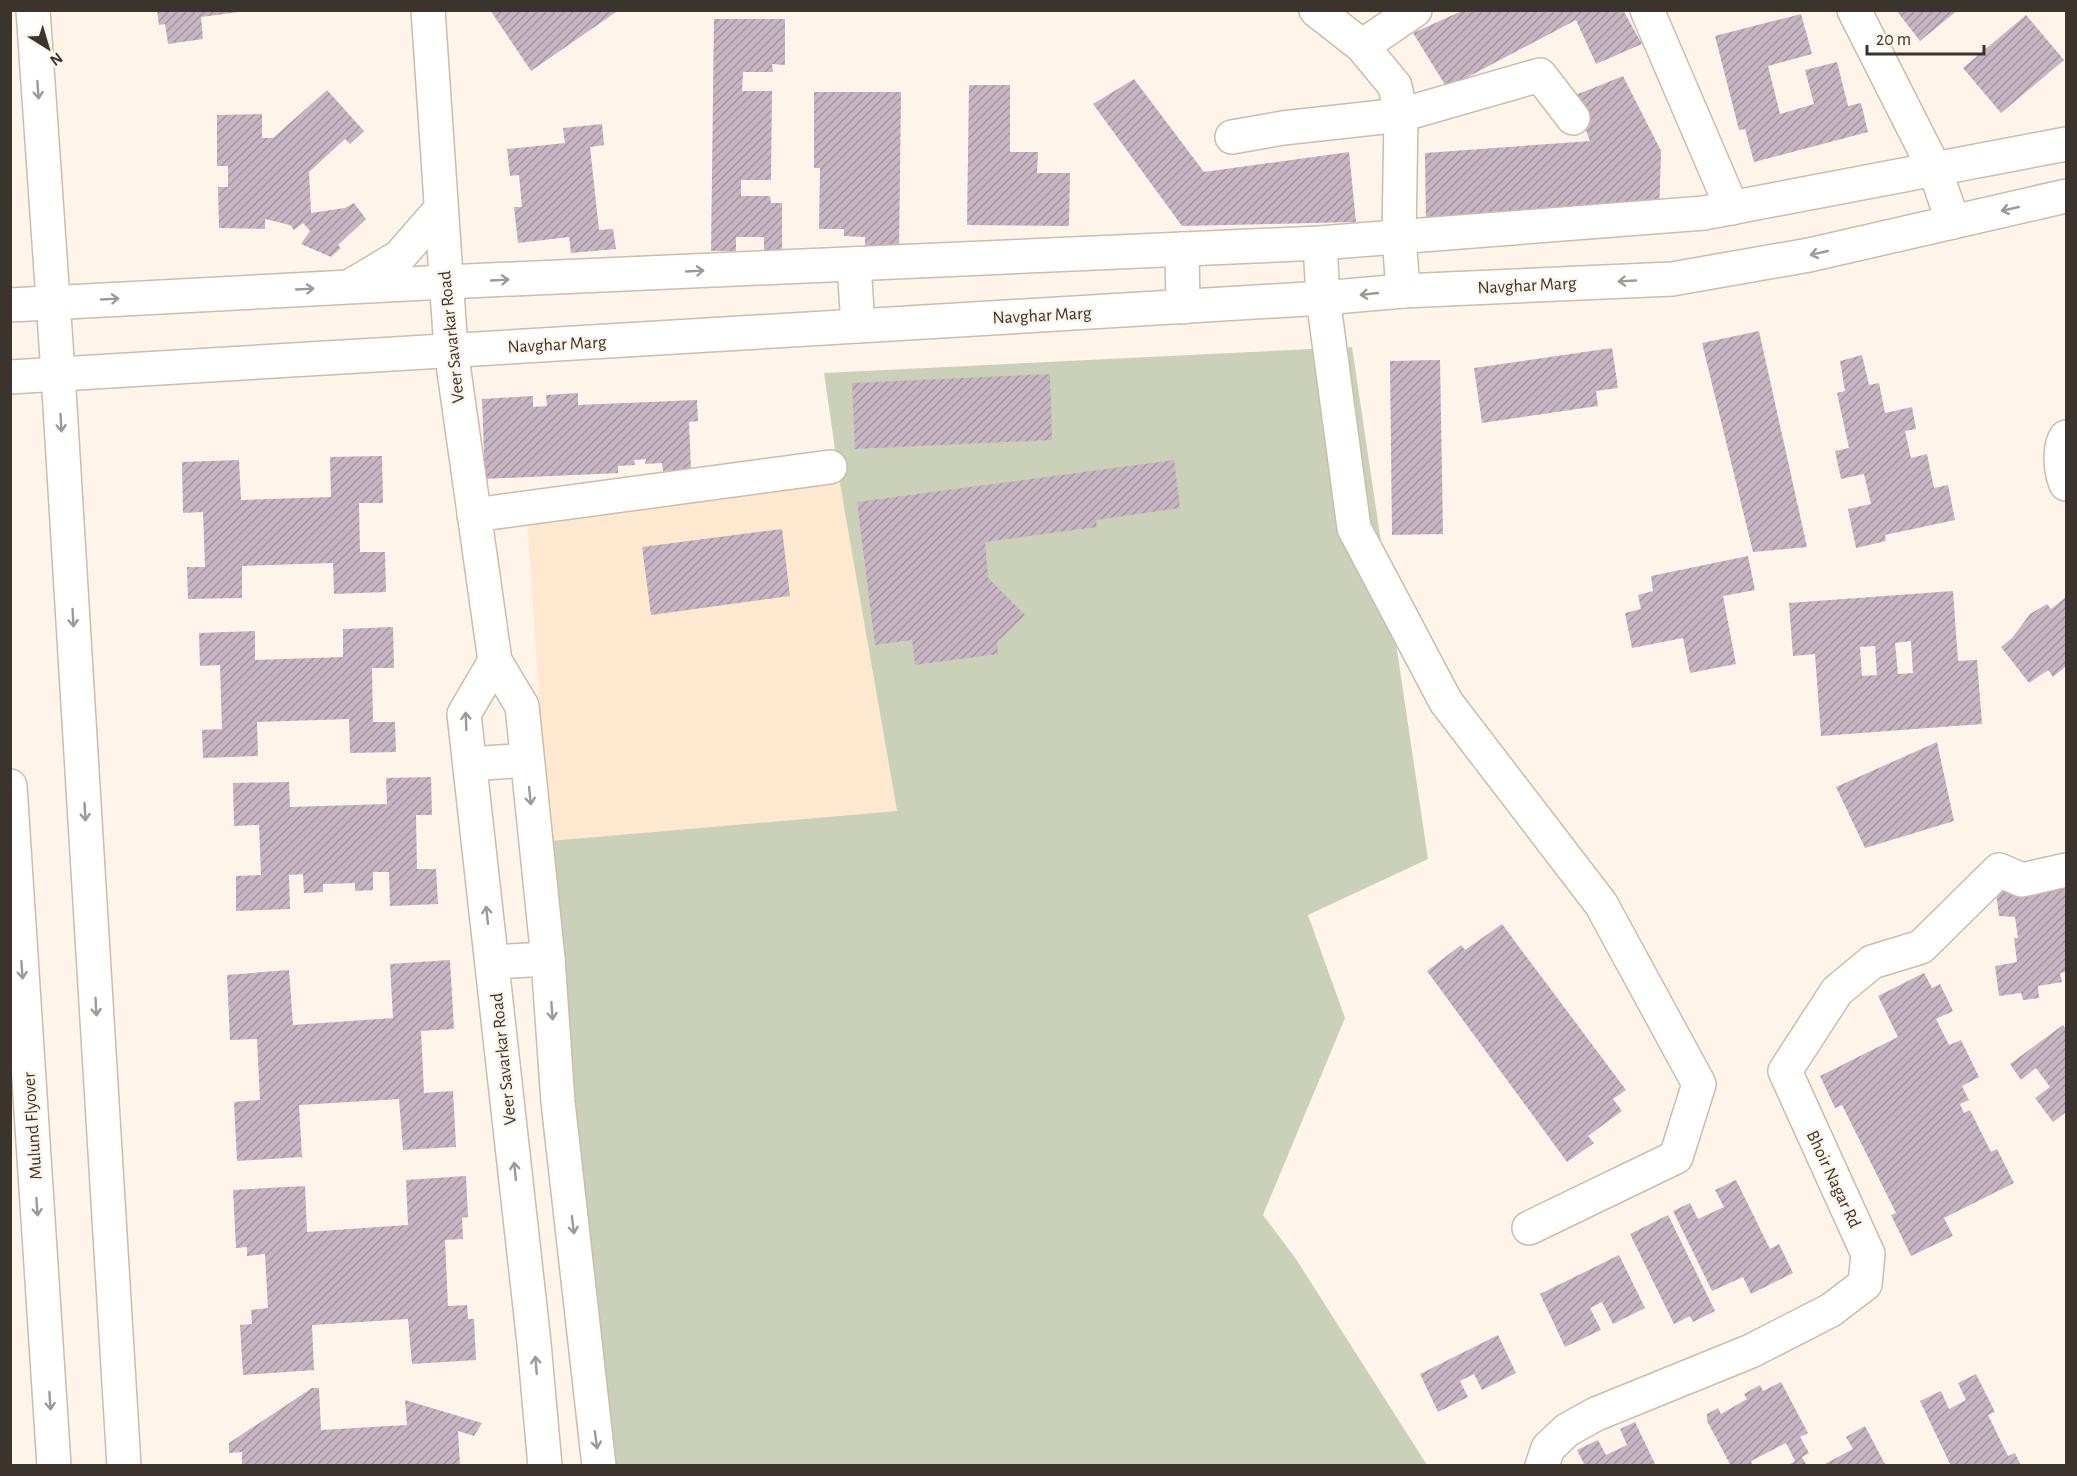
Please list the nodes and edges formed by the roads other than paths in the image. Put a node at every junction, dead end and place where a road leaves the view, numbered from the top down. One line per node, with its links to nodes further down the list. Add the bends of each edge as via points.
1 (33, 10): 25 (main road, one-way to 25)
2 (428, 10): 15 (main road, Veer Savarkar Road)
3 (1316, 10): 7 (main road)
4 (1415, 10): 7 (main road)
5 (1647, 10): 14 (main road)
6 (1854, 10): 12 (main road)
7 (1362, 46): 8 (main road, via 1395,86)
8 (1401, 115): 9 (main road, via 1540,75); 10 (main road); 17 (main road)
9 (1573, 118)
10 (1232, 137)
11 (2067, 144): 12 (main road)
12 (1935, 170): 14 (main road); 16 (main road)
13 (2067, 196): 16 (main road, Navghar Marg, one-way to 16)
14 (1732, 208): 17 (main road)
15 (440, 210): 21 (main road, Veer Savarkar Road); 22 (main road, via 399,257)
16 (1953, 222): 23 (main road, Navghar Marg, one-way to 23, via 1809,255 1672,279)
17 (1399, 237): 18 (main road); 23 (main road)
18 (1320, 243): 19 (main road); 24 (main road)
19 (1182, 249): 20 (main road); 27 (main road)
20 (854, 264): 21 (main road, one-way to 20); 28 (main road)
21 (444, 282): 22 (main road); 29 (main road, Veer Savarkar Road)
22 (350, 287): 25 (main road, one-way to 22)
23 (1403, 291): 24 (main road, Navghar Marg, one-way to 24)
24 (1323, 298): 27 (main road, Navghar Marg); 45 (main road, via 1353,528 1446,702 1601,904 1698,1084 1676,1158)
25 (52, 302): 26 (main road); 30 (main road)
26 (10, 304)
27 (1184, 307): 28 (main road, Navghar Marg)
28 (858, 326): 29 (main road, Navghar Marg)
29 (451, 350): 30 (main road, Navghar Marg); 35 (main road, Veer Savarkar Road)
30 (58, 373): 31 (main road, Navghar Marg); 51 (main road, one-way to 51)
31 (10, 377)
32 (2067, 437): 34 (main road, via 2063,441 2062,464)
33 (830, 467): 35 (main road)
34 (2067, 484)
35 (474, 515): 36 (main road, Veer Savarkar Road)
36 (495, 661): 37 (main road, Veer Savarkar Road, via 522,706); 38 (main road, Veer Savarkar Road, one-way to 36, via 464,714)
37 (527, 760): 38 (main road); 41 (main road, Veer Savarkar Road, one-way to 41)
38 (470, 764): 42 (main road, Veer Savarkar Road, one-way to 38)
39 (10, 786): 50 (main road, Mulund Flyover, one-way to 50)
40 (2067, 870): 54 (main road, Bhoir Nagar Rd, via 2022,880 1999,870 1921,947 1872,962 1838,991 1785,1071 1868,1254 1865,1284 1831,1310 1751,1351 1586,1419 1548,1448)
41 (548, 959): 42 (main road); 43 (main road, Veer Savarkar Road, one-way to 43)
42 (492, 962): 44 (main road, Veer Savarkar Road)
43 (558, 1102): 44 (main road); 46 (main road, Veer Savarkar Road, one-way to 46)
44 (508, 1103): 47 (main road, Veer Savarkar Road, one-way to 44)
45 (1529, 1228)
46 (583, 1307): 47 (main road); 48 (main road, Veer Savarkar Road)
47 (530, 1308): 49 (main road, Veer Savarkar Road, one-way to 47)
48 (589, 1392): 49 (main road); 53 (main road, Veer Savarkar Road, one-way to 53)
49 (539, 1399): 52 (main road, Veer Savarkar Road)
50 (54, 1466)
51 (124, 1466)
52 (544, 1466)
53 (599, 1466)
54 (1542, 1466)

